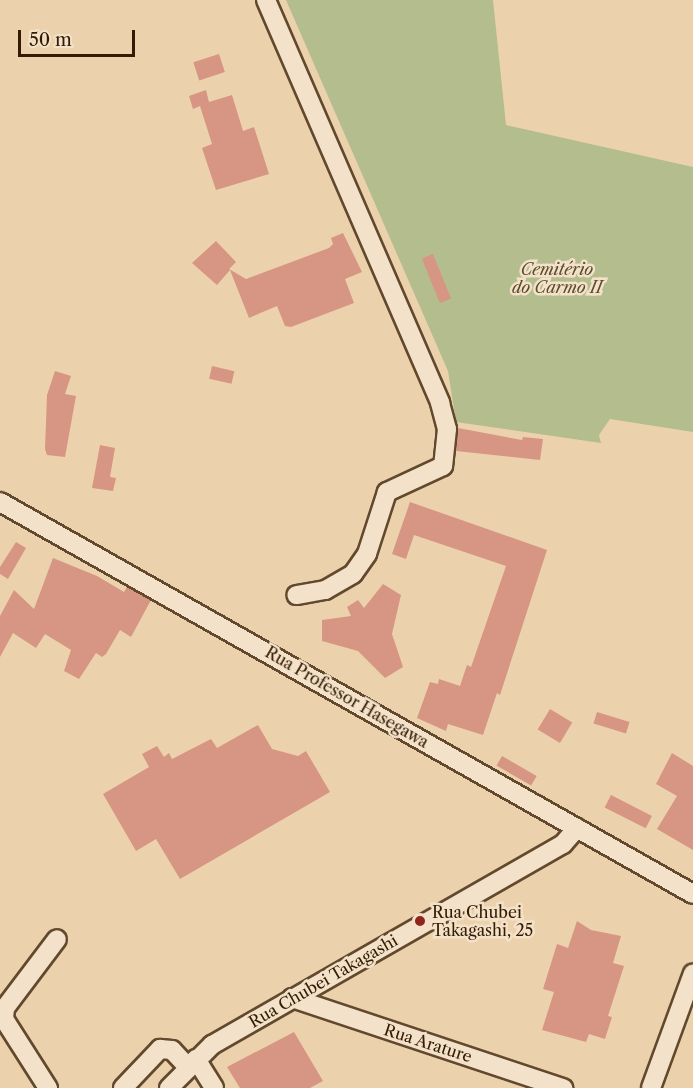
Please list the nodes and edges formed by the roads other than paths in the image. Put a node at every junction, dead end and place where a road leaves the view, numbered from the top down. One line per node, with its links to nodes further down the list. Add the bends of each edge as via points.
1 (266, 0): 3 (street, via 440,403 447,429 443,466 387,492 367,554 352,574 325,590)
2 (0, 502): 4 (street, Rua Professor Hasegawa)
3 (296, 596)
4 (577, 828): 5 (street, Rua Professor Hasegawa); 8 (street, Rua Chubei Takagashi, via 563,844)
5 (693, 894)
6 (57, 939): 10 (street, via 5,1008 4,1019)
7 (693, 973): 15 (street)
8 (292, 998): 9 (street, Rua Chubei Takagashi, via 212,1045); 14 (street, Rua Arature)
9 (192, 1063): 11 (street, via 172,1050 160,1049); 12 (street, Rua Chubei Takagashi); 13 (street)
10 (48, 1088)
11 (123, 1088)
12 (170, 1088)
13 (214, 1088)
14 (563, 1088)
15 (651, 1088)

